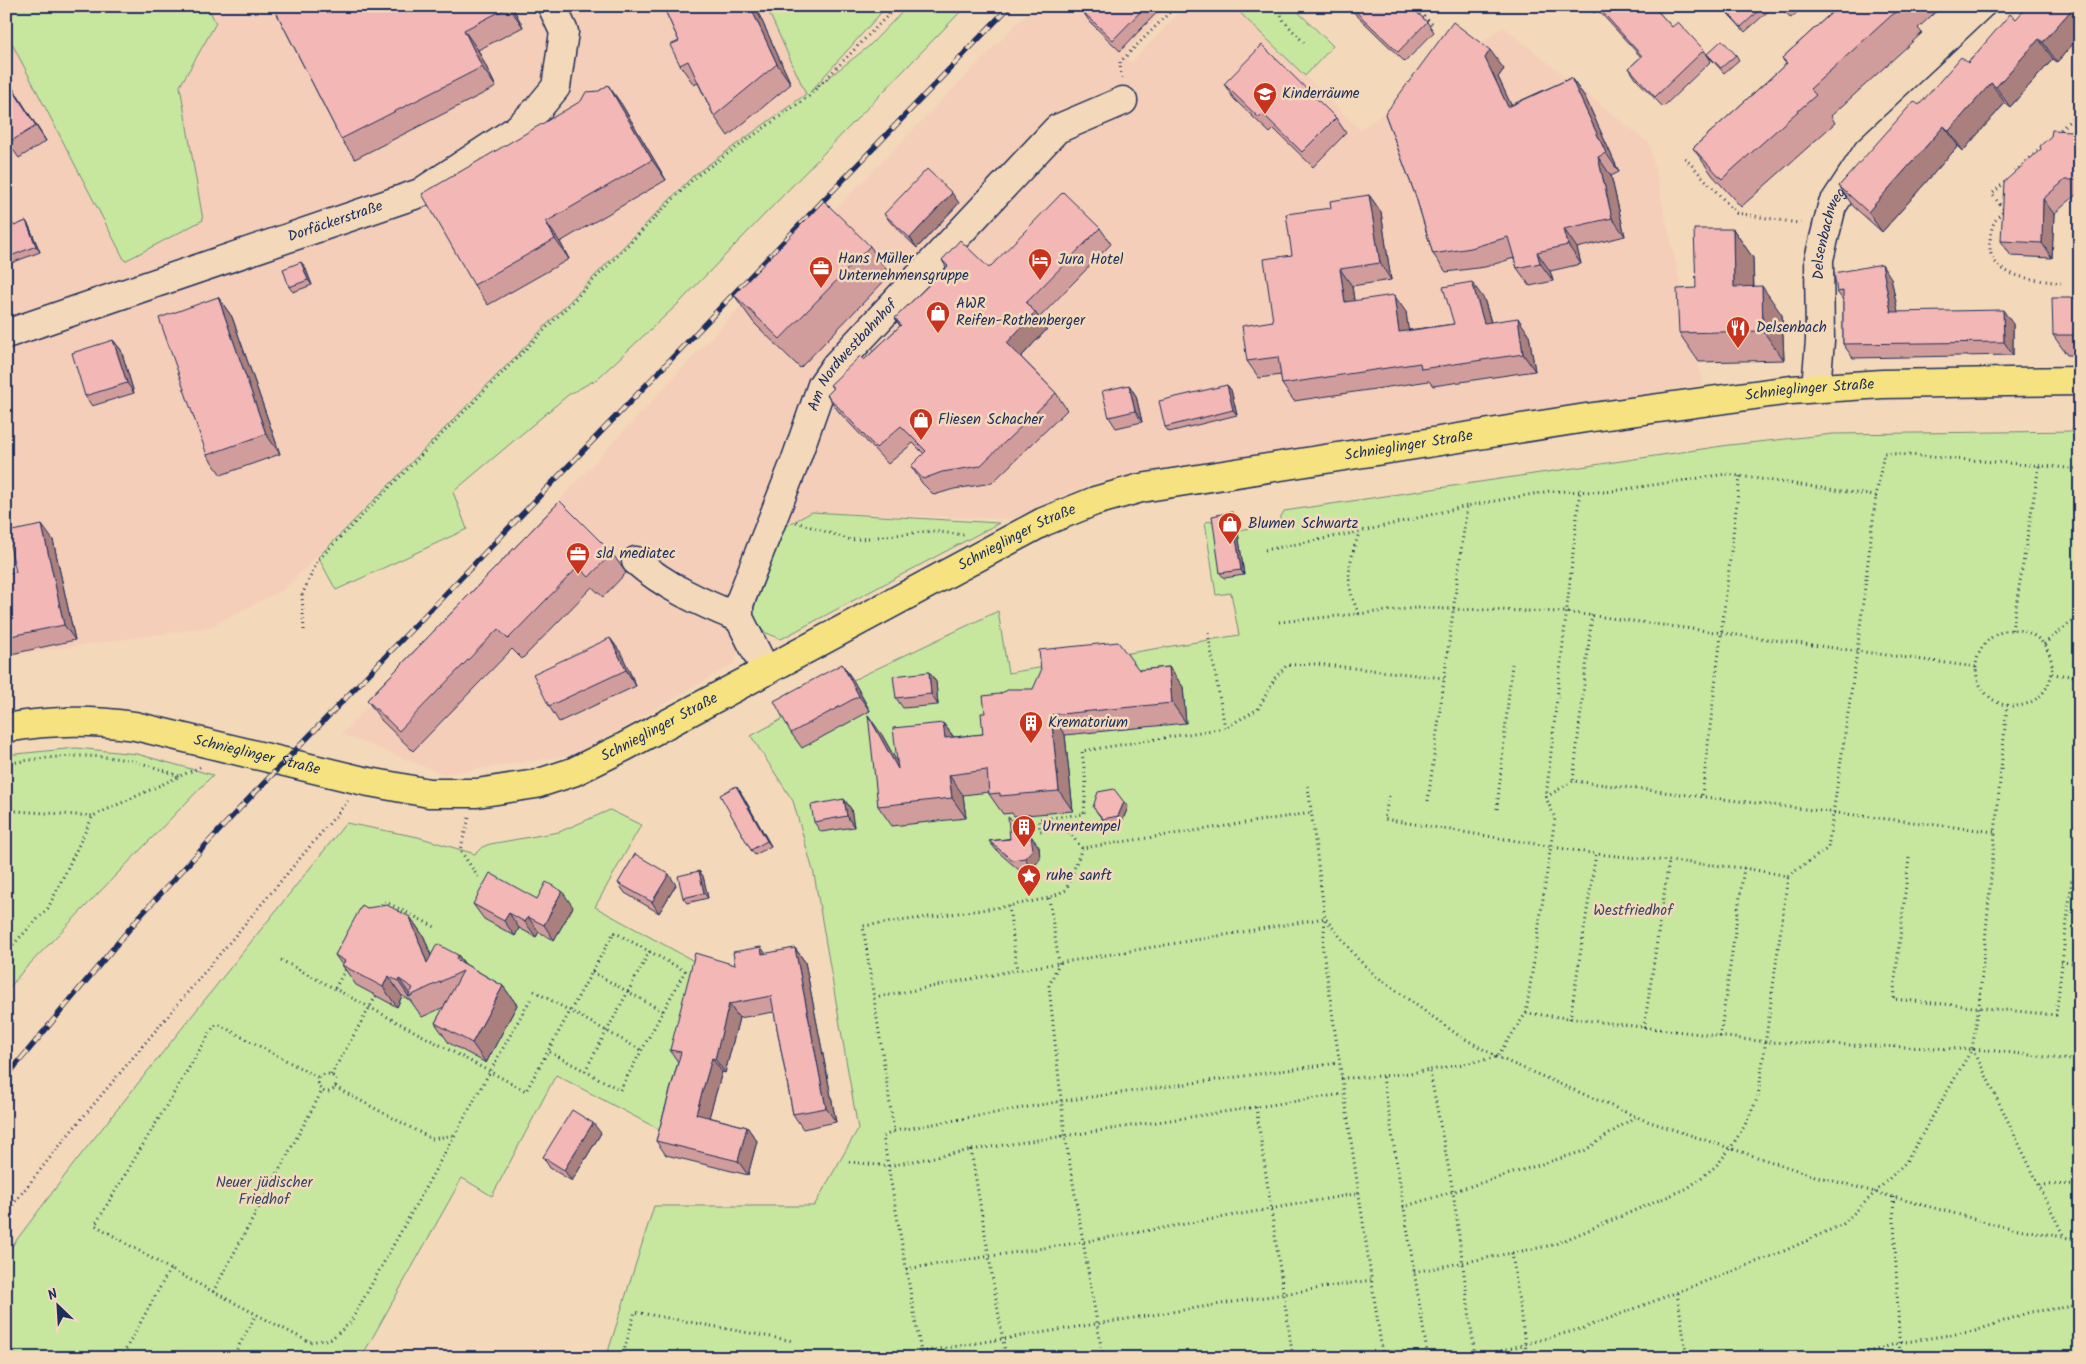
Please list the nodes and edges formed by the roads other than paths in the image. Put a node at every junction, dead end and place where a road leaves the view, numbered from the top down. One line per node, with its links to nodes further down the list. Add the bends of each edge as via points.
1 (552, 6): 4 (street, Dorfäckerstraße, via 564,32 556,87 516,130 420,193)
2 (2023, 6): 6 (street, Delsenbachweg, via 1868,151 1832,206 1819,259 1820,341)
3 (1123, 101): 8 (street, Am Nordwestbahnhof, via 1057,129 836,364 822,385 739,604)
4 (6, 334)
5 (2080, 381): 6 (main road, Schnieglinger Straße)
6 (1816, 387): 9 (main road, Schnieglinger Straße, via 1596,416 1141,488 1095,501 1043,522)
7 (636, 561): 8 (street, via 654,576 700,602)
8 (739, 618): 9 (street)
9 (766, 671): 10 (main road, Schnieglinger Straße, via 582,768 536,784 477,793 429,793 364,782 114,723 60,721)
10 (6, 728)

